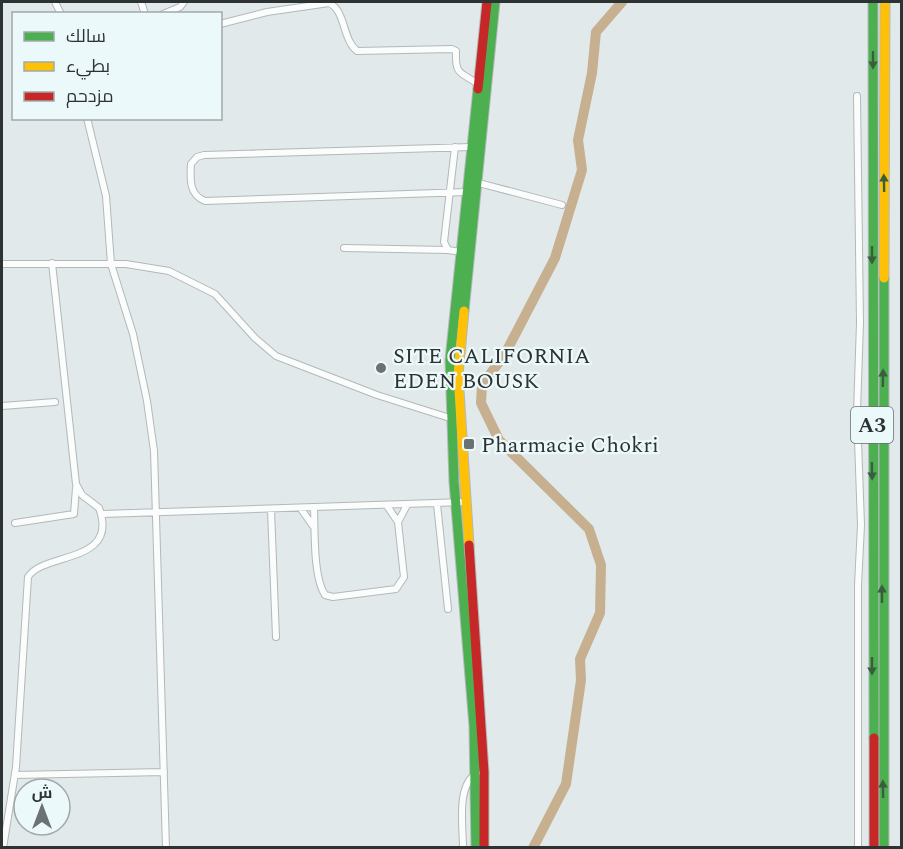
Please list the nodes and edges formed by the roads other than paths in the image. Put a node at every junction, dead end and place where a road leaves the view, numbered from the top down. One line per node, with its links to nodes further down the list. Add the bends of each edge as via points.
1 (184, 2): 6 (street)
2 (487, 2): 8 (main road)
3 (495, 2): 13 (main road)
4 (873, 2): 50 (main road, A3, one-way to 50)
5 (885, 2): 51 (main road, A3, one-way to 5)
6 (169, 12)
7 (222, 23): 8 (street, via 329,3 337,9 357,51 452,49 456,51 455,68)
8 (479, 85): 12 (main road)
9 (857, 96): 49 (street, via 861,525)
10 (87, 120): 22 (street, via 106,196)
11 (455, 147): 12 (street); 15 (street); 15 (street, via 204,155 191,164 193,190 205,201)
12 (471, 147): 14 (main road)
13 (475, 182): 16 (street); 25 (main road)
14 (466, 192): 15 (street); 19 (main road)
15 (450, 193): 18 (street, via 444,242)
16 (562, 205)
17 (344, 248): 18 (street)
18 (448, 250): 19 (street)
19 (461, 252): 25 (main road, via 451,341)
20 (2, 264): 21 (street)
21 (52, 264): 22 (street); 26 (street)
22 (111, 264): 25 (street, via 158,268 184,277 215,294 276,356 377,395); 34 (street, via 127,312 147,401)
23 (55, 402): 24 (street)
24 (2, 406)
25 (455, 419): 27 (main road)
26 (76, 484): 35 (street); 37 (street, via 74,514)
27 (461, 502): 28 (street); 42 (main road)
28 (437, 504): 29 (street); 39 (street)
29 (407, 505): 30 (street); 36 (street)
30 (387, 506): 32 (street); 36 (street)
31 (301, 509): 32 (street); 33 (street); 38 (street)
32 (314, 509): 38 (street)
33 (271, 510): 34 (street); 40 (street)
34 (157, 513): 35 (street); 41 (street)
35 (102, 514): 43 (street, via 100,532 89,549 36,568 28,577)
36 (398, 522): 38 (street, via 404,577 400,587 333,597 322,590)
37 (15, 523)
38 (313, 526)
39 (448, 609)
40 (276, 637)
41 (164, 772): 43 (street); 45 (street)
42 (480, 773): 46 (street, via 468,779 465,788); 47 (main road); 48 (main road)
43 (15, 775): 44 (street)
44 (3, 848)
45 (166, 848)
46 (463, 848)
47 (476, 848)
48 (484, 848)
49 (858, 848)
50 (874, 848)
51 (884, 848)

